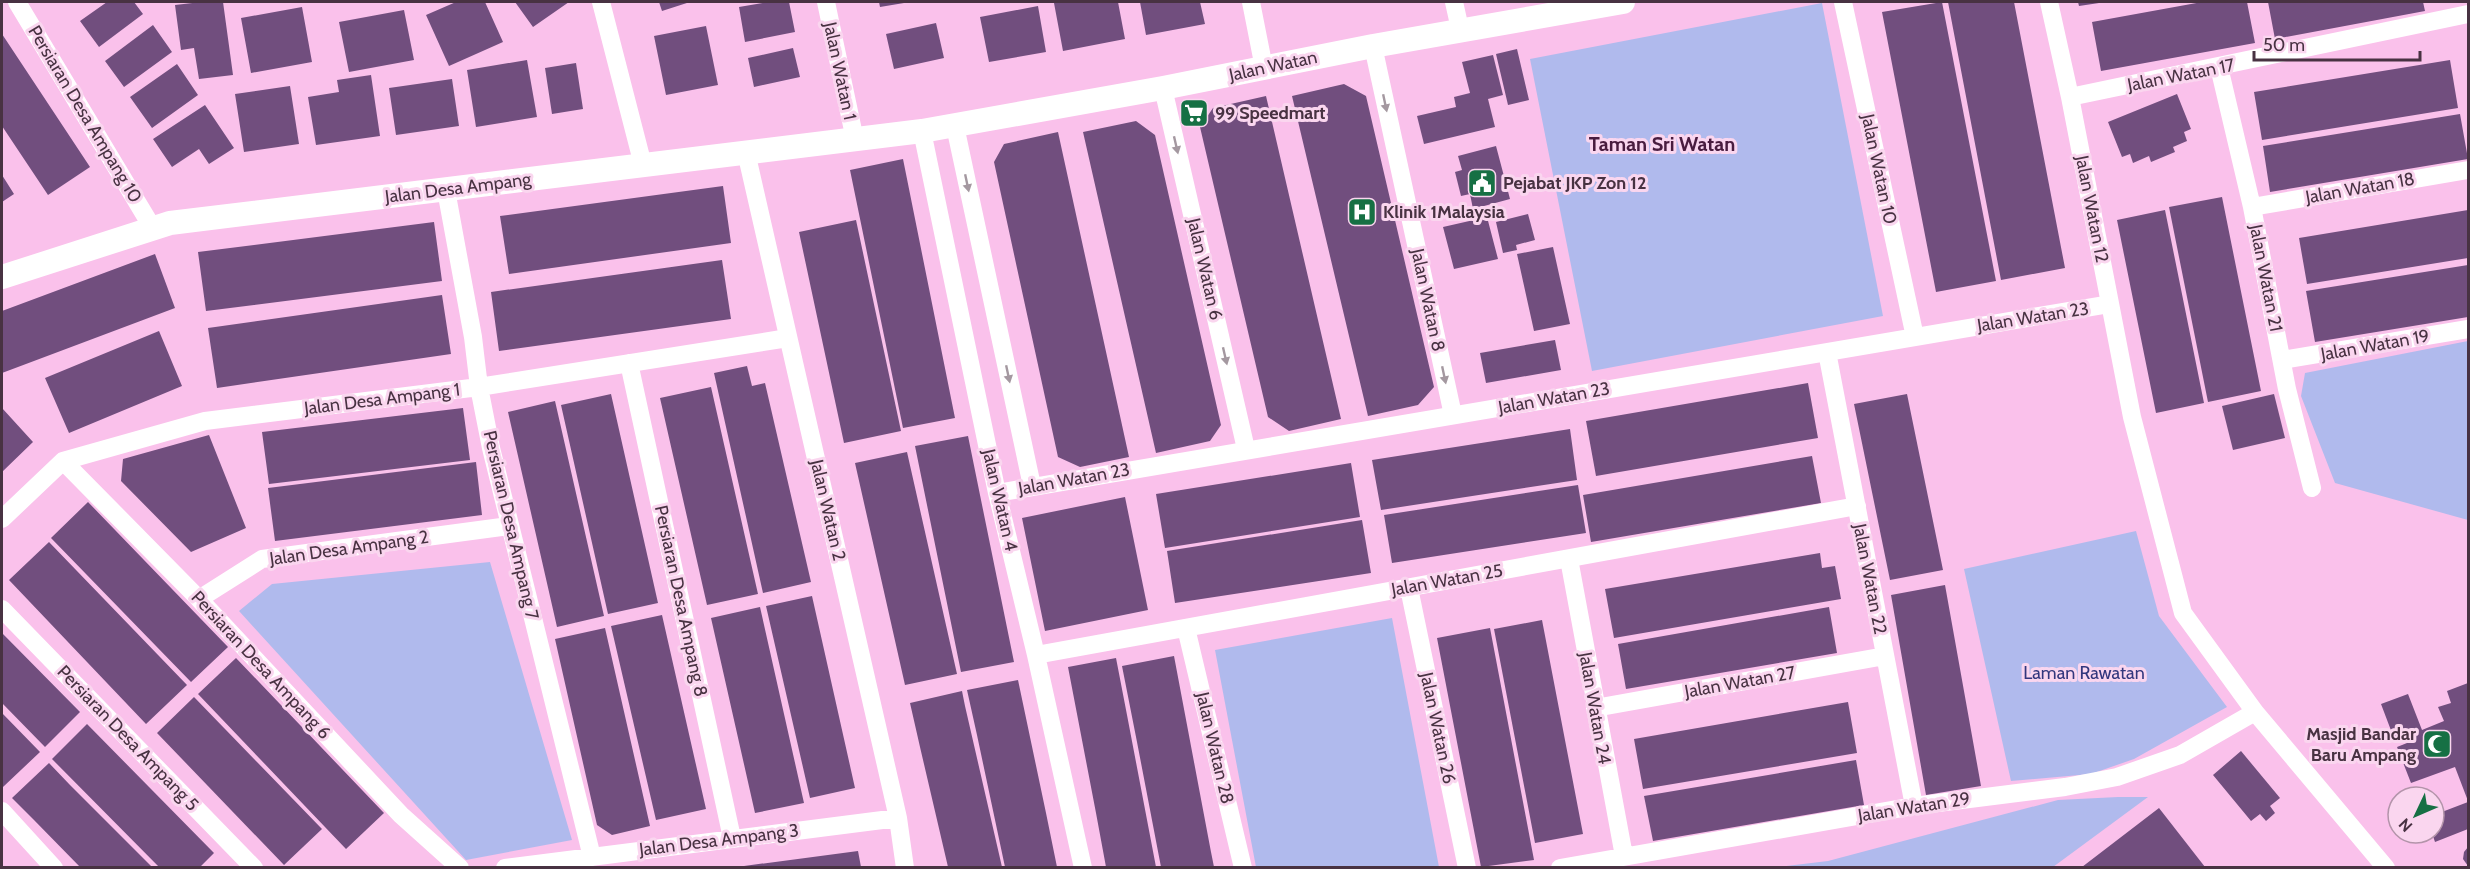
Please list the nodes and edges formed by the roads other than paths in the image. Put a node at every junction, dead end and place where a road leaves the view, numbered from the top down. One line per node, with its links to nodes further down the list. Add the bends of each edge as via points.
1 (17, 2): 24 (street, Persiaran Desa Ampang 10)
2 (601, 2): 20 (street)
3 (826, 2): 18 (street, Jalan Watan 1)
4 (1251, 2): 12 (street)
5 (1454, 2): 10 (street)
6 (1623, 2): 10 (street, Jalan Watan)
7 (1843, 2): 28 (street, Jalan Watan 10)
8 (2049, 2): 15 (street, Jalan Watan 12)
9 (2469, 14): 13 (street, Jalan Watan 17)
10 (1460, 30): 11 (street, Jalan Watan)
11 (1373, 45): 12 (street, Jalan Watan); 34 (street, Jalan Watan 8, one-way to 34)
12 (1264, 68): 14 (street, Jalan Watan)
13 (2219, 68): 15 (street, Jalan Watan 17); 23 (street, Jalan Watan 21)
14 (1163, 88): 16 (street, Jalan Watan); 35 (street, Jalan Watan 6, one-way to 35)
15 (2070, 97): 26 (street, Jalan Watan 12)
16 (955, 126): 17 (street, Jalan Watan); 37 (street, Jalan Watan 4, one-way to 37)
17 (922, 131): 18 (street, Jalan Desa Ampang); 39 (street, Jalan Watan 4)
18 (855, 140): 19 (street, Jalan Desa Ampang)
19 (746, 152): 20 (street, Jalan Desa Ampang); 29 (street, Jalan Watan 2)
20 (643, 165): 22 (street, Jalan Desa Ampang)
21 (2469, 170): 23 (street, Jalan Watan 18)
22 (446, 190): 24 (street, Jalan Desa Ampang); 33 (street, Persiaran Desa Ampang 7)
23 (2252, 207): 31 (street, Jalan Watan 21)
24 (152, 227): 25 (street, Jalan Desa Ampang)
25 (2, 277)
26 (2110, 304): 28 (street, Jalan Watan 23); 51 (street, Jalan Watan 12, via 2132,417 2183,613)
27 (2469, 329): 31 (street, Jalan Watan 19)
28 (1915, 337): 30 (street, Jalan Watan 23)
29 (788, 338): 32 (street, Jalan Desa Ampang 1); 54 (street, Jalan Watan 2)
30 (1827, 352): 34 (street, Jalan Watan 23); 40 (street, Jalan Watan 22)
31 (2282, 360): 38 (street, Jalan Watan 21)
32 (629, 363): 33 (street, Jalan Desa Ampang 1); 55 (street, Persiaran Desa Ampang 8)
33 (479, 387): 36 (street, Jalan Desa Ampang 1, via 205,421); 42 (street, Persiaran Desa Ampang 7)
34 (1453, 415): 35 (street, Jalan Watan 23)
35 (1246, 449): 37 (street, Jalan Watan 23)
36 (63, 461): 41 (street, Jalan Desa Ampang 1); 45 (street, Persiaran Desa Ampang 6)
37 (1032, 486): 39 (street, Jalan Watan 23)
38 (2312, 488)
39 (997, 493): 48 (street, Jalan Watan 4)
40 (1857, 506): 43 (street, Jalan Watan 25); 49 (street, Jalan Watan 22)
41 (2, 519)
42 (509, 526): 45 (street, Jalan Desa Ampang 2, via 262,559); 57 (street, Persiaran Desa Ampang 7)
43 (1569, 559): 44 (street, Jalan Watan 25); 50 (street, Jalan Watan 24)
44 (1409, 588): 47 (street, Jalan Watan 25); 65 (street, Jalan Watan 26)
45 (199, 599): 60 (street, Persiaran Desa Ampang 6, via 401,815)
46 (2, 609): 59 (street, Persiaran Desa Ampang 5)
47 (1186, 628): 48 (street, Jalan Watan 25); 64 (street, Jalan Watan 28)
48 (1036, 655): 63 (street, Jalan Watan 4)
49 (1885, 656): 50 (street, Jalan Watan 27); 52 (street, Jalan Watan 22)
50 (1596, 708): 56 (street, Jalan Watan 24)
51 (2255, 712): 52 (street, Jalan Watan 29, via 2180,755 2117,777 2065,788); 67 (street, Jalan Watan 12)
52 (1914, 806): 56 (street, Jalan Watan 29)
53 (2, 811): 58 (street)
54 (898, 818): 55 (street, Jalan Desa Ampang 3); 62 (street, Jalan Watan 2)
55 (732, 838): 57 (street, Jalan Desa Ampang 3)
56 (1624, 856): 66 (street, Jalan Watan 29)
57 (592, 857): 61 (street, Jalan Desa Ampang 3)
58 (54, 867)
59 (254, 867)
60 (460, 867)
61 (505, 867)
62 (905, 867)
63 (1083, 867)
64 (1243, 867)
65 (1467, 867)
66 (1560, 867)
67 (2386, 867)

